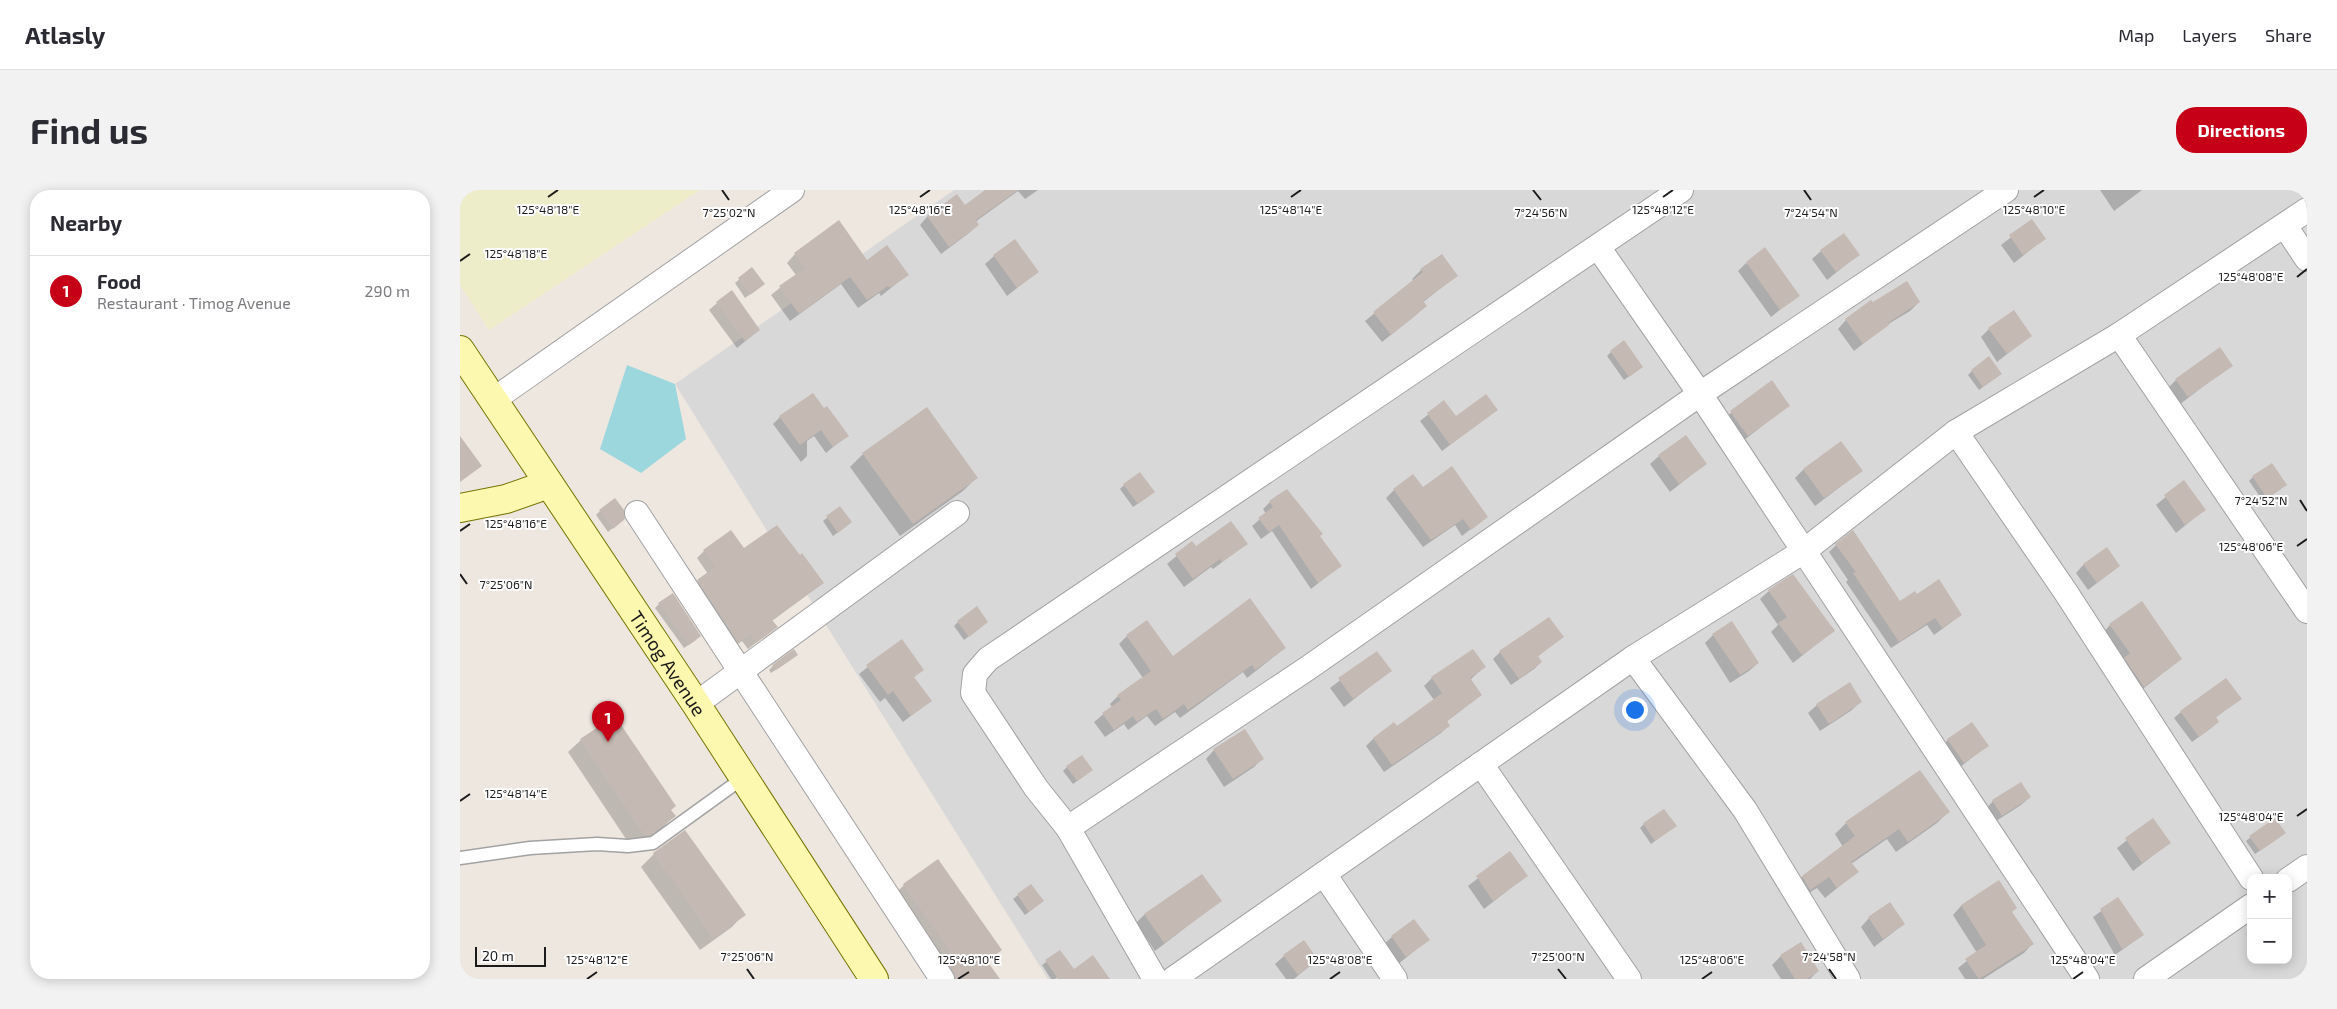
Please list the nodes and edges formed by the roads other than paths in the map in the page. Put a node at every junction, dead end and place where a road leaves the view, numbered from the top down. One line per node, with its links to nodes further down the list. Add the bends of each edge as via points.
1 (792, 190): 11 (street)
2 (1681, 190): 6 (street)
3 (2006, 190): 10 (street)
4 (2307, 210): 5 (street)
5 (2285, 226): 7 (street); 8 (street)
6 (1598, 247): 10 (street); 24 (street, via 981,666 976,674 974,693 1036,788)
7 (2307, 259)
8 (2119, 335): 12 (street); 18 (street)
9 (460, 350): 11 (main road, Timog Avenue)
10 (1700, 394): 17 (street); 24 (street, via 1308,668)
11 (493, 400): 13 (main road, Timog Avenue)
12 (1956, 432): 17 (street); 28 (street, via 2065,591)
13 (549, 484): 14 (main road, via 506,499); 21 (main road, Timog Avenue)
14 (460, 508)
15 (637, 513): 20 (street)
16 (957, 514): 20 (street)
17 (1804, 551): 19 (street); 38 (street)
18 (2307, 611)
19 (1633, 658): 22 (street); 37 (street, via 1745,810)
20 (740, 672): 21 (street); 32 (street)
21 (696, 704): 23 (main road, Timog Avenue)
22 (1480, 764): 27 (street); 36 (street)
23 (743, 778): 25 (lane, via 653,843 530,848); 31 (main road, Timog Avenue)
24 (1068, 828): 33 (street)
25 (460, 858)
26 (2307, 868): 29 (street)
27 (1324, 874): 34 (street); 35 (street)
28 (2248, 874)
29 (2292, 877)
30 (2247, 909): 39 (street)
31 (874, 979)
32 (942, 979)
33 (1155, 979)
34 (1173, 979)
35 (1394, 979)
36 (1629, 979)
37 (1848, 979)
38 (2087, 979)
39 (2146, 979)

